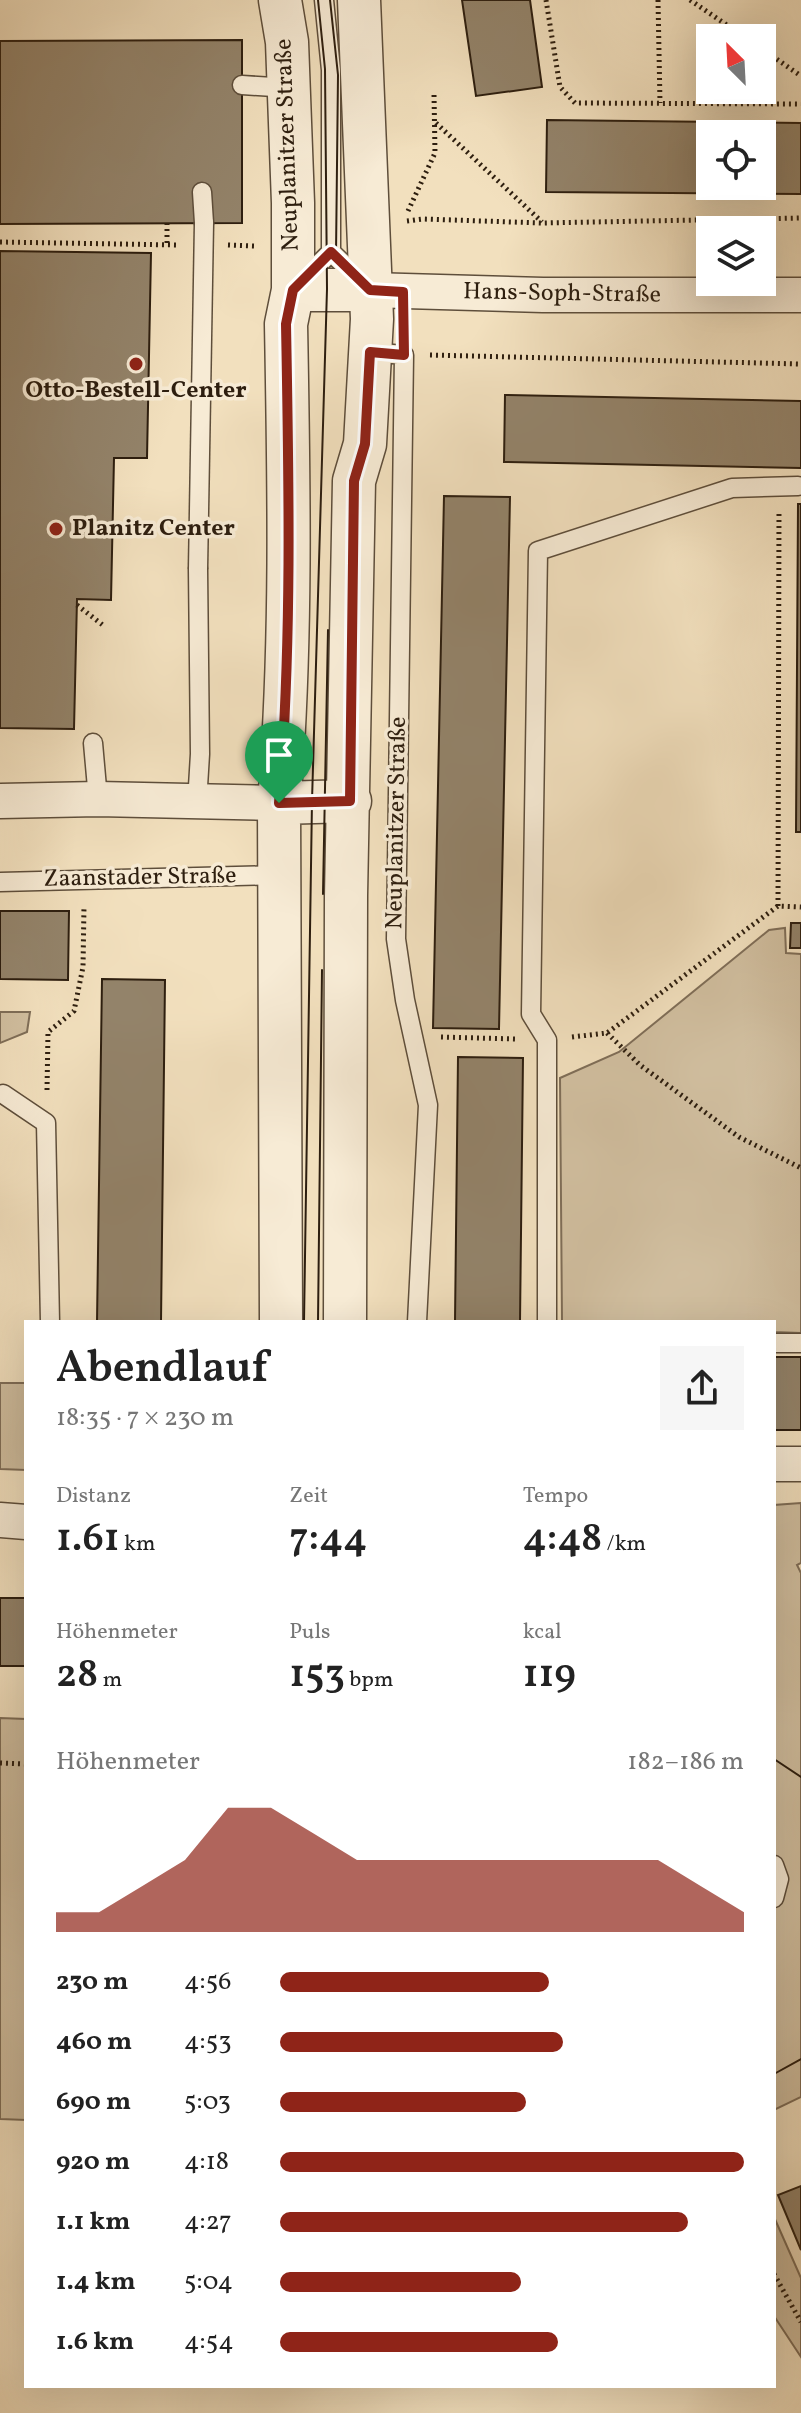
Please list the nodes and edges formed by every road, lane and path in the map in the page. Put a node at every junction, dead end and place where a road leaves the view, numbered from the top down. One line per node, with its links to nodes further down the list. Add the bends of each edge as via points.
1 (280, 0): 11 (street, Neuplanitzer Straße)
2 (324, 0): 26 (lane, via 331,70)
3 (359, 0): 28 (street, Neuplanitzer Straße)
4 (546, 0): 13 (path, via 560,87 575,103)
5 (658, 0): 13 (path)
6 (690, 0): 7 (path)
7 (725, 24)
8 (776, 59): 9 (path)
9 (801, 76)
10 (242, 85): 11 (lane)
11 (289, 88): 26 (street, Neuplanitzer Straße, via 293,203)
12 (434, 94): 15 (path)
13 (660, 103): 14 (path)
14 (801, 104)
15 (436, 123): 19 (path, via 435,153); 21 (path)
16 (202, 192): 40 (lane, bridge)
17 (801, 218): 21 (path)
18 (396, 221): 19 (path)
19 (407, 221): 21 (path); 28 (path)
20 (167, 223): 23 (path)
21 (542, 223)
22 (0, 242): 23 (path)
23 (167, 245): 24 (path)
24 (182, 245)
25 (227, 245): 26 (path)
26 (311, 249): 27 (street, Neuplanitzer Straße); 28 (lane)
27 (293, 290): 28 (street); 41 (street, Neuplanitzer Straße, via 286,324 289,572)
28 (386, 291): 29 (street, Hans-Soph-Straße); 30 (street, Neuplanitzer Straße)
29 (801, 295)
30 (387, 354): 31 (path); 39 (street, Neuplanitzer Straße, via 354,481); 48 (lane, Neuplanitzer Straße, via 396,939)
31 (801, 364)
32 (779, 486): 33 (lane); 45 (path); 49 (lane, via 732,488 538,551 531,1014)
33 (798, 486)
34 (77, 605): 35 (path)
35 (104, 626)
36 (93, 743): 37 (lane)
37 (98, 799): 38 (street); 40 (street)
38 (0, 801)
39 (350, 801): 41 (street, Neuplanitzer Straße); 55 (street, Neuplanitzer Straße)
40 (197, 803): 41 (street)
41 (279, 803): 42 (street, Neuplanitzer Straße)
42 (280, 875): 43 (lane, Zaanstader Straße); 54 (street, Neuplanitzer Straße)
43 (85, 880): 44 (lane, Zaanstader Straße); 51 (path, via 83,967 74,1011 48,1032)
44 (0, 882)
45 (778, 906): 46 (path); 47 (path)
46 (801, 907)
47 (607, 1033): 49 (path); 52 (path, via 640,1065 739,1137)
48 (414, 1036): 49 (path); 56 (lane, Neuplanitzer Straße, via 428,1105)
49 (547, 1040): 57 (lane)
50 (3, 1094): 51 (lane)
51 (46, 1123): 53 (lane)
52 (801, 1168)
53 (50, 1320)
54 (281, 1320)
55 (345, 1320)
56 (417, 1320)
57 (547, 1320)
58 (776, 1343): 59 (lane)
59 (801, 1343)
60 (776, 1464): 61 (street)
61 (801, 1464)
62 (0, 1520): 63 (street)
63 (24, 1522)
64 (0, 1763): 65 (path)
65 (24, 1764)
66 (776, 1871): 67 (lane)
67 (776, 1890)
68 (776, 2278): 69 (path)
69 (801, 2322)

